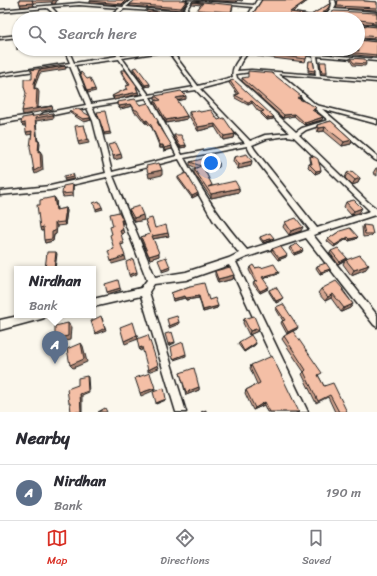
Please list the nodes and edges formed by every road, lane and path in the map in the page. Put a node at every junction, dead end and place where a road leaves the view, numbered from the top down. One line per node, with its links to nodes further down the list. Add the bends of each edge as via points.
1 (81, 0): 7 (street)
2 (133, 0): 10 (street)
3 (186, 0): 4 (street)
4 (192, 0): 8 (street); 16 (street)
5 (259, 0): 8 (street)
6 (333, 0): 11 (street)
7 (79, 4): 9 (street); 10 (street)
8 (256, 6): 17 (street)
9 (48, 7): 12 (street); 13 (street)
10 (122, 8): 14 (street); 15 (street)
11 (332, 10): 18 (street); 19 (street)
12 (0, 11)
13 (54, 12)
14 (117, 12)
15 (170, 12)
16 (183, 12)
17 (252, 12)
18 (330, 12)
19 (362, 12)
20 (365, 12): 21 (street)
21 (377, 13)
22 (365, 26): 23 (street)
23 (377, 27)
24 (12, 37): 25 (street)
25 (0, 38)
26 (365, 41): 27 (street)
27 (377, 42)
28 (69, 56): 35 (street)
29 (119, 56): 35 (street); 42 (street)
30 (173, 56): 41 (street)
31 (244, 56): 38 (street)
32 (315, 56): 39 (street)
33 (349, 56): 34 (street)
34 (377, 60)
35 (72, 63): 37 (street); 43 (street)
36 (273, 73): 38 (street, via 251,71); 39 (street); 44 (street)
37 (0, 75)
38 (235, 75): 41 (street); 48 (street)
39 (318, 76): 40 (street)
40 (377, 81)
41 (197, 88): 42 (street); 49 (street)
42 (147, 96): 43 (street); 50 (street)
43 (90, 106): 46 (street); 52 (street)
44 (314, 106): 45 (street); 47 (street)
45 (331, 121): 48 (street, via 304,129); 51 (street)
46 (0, 122)
47 (377, 122)
48 (296, 135): 49 (street, via 265,137); 54 (street)
49 (249, 144): 50 (street); 55 (street)
50 (181, 157): 52 (street); 56 (street, via 225,232)
51 (377, 159)
52 (109, 174): 53 (street, via 50,188); 58 (street)
53 (0, 192)
54 (377, 213): 55 (street)
55 (312, 233): 56 (street); 62 (street)
56 (244, 254): 57 (street)
57 (231, 261): 58 (street, via 186,276); 65 (street)
58 (152, 281): 59 (street)
59 (144, 291): 60 (street); 64 (street)
60 (96, 302)
61 (28, 318): 63 (street)
62 (377, 322)
63 (0, 325)
64 (181, 412)
65 (303, 412)

